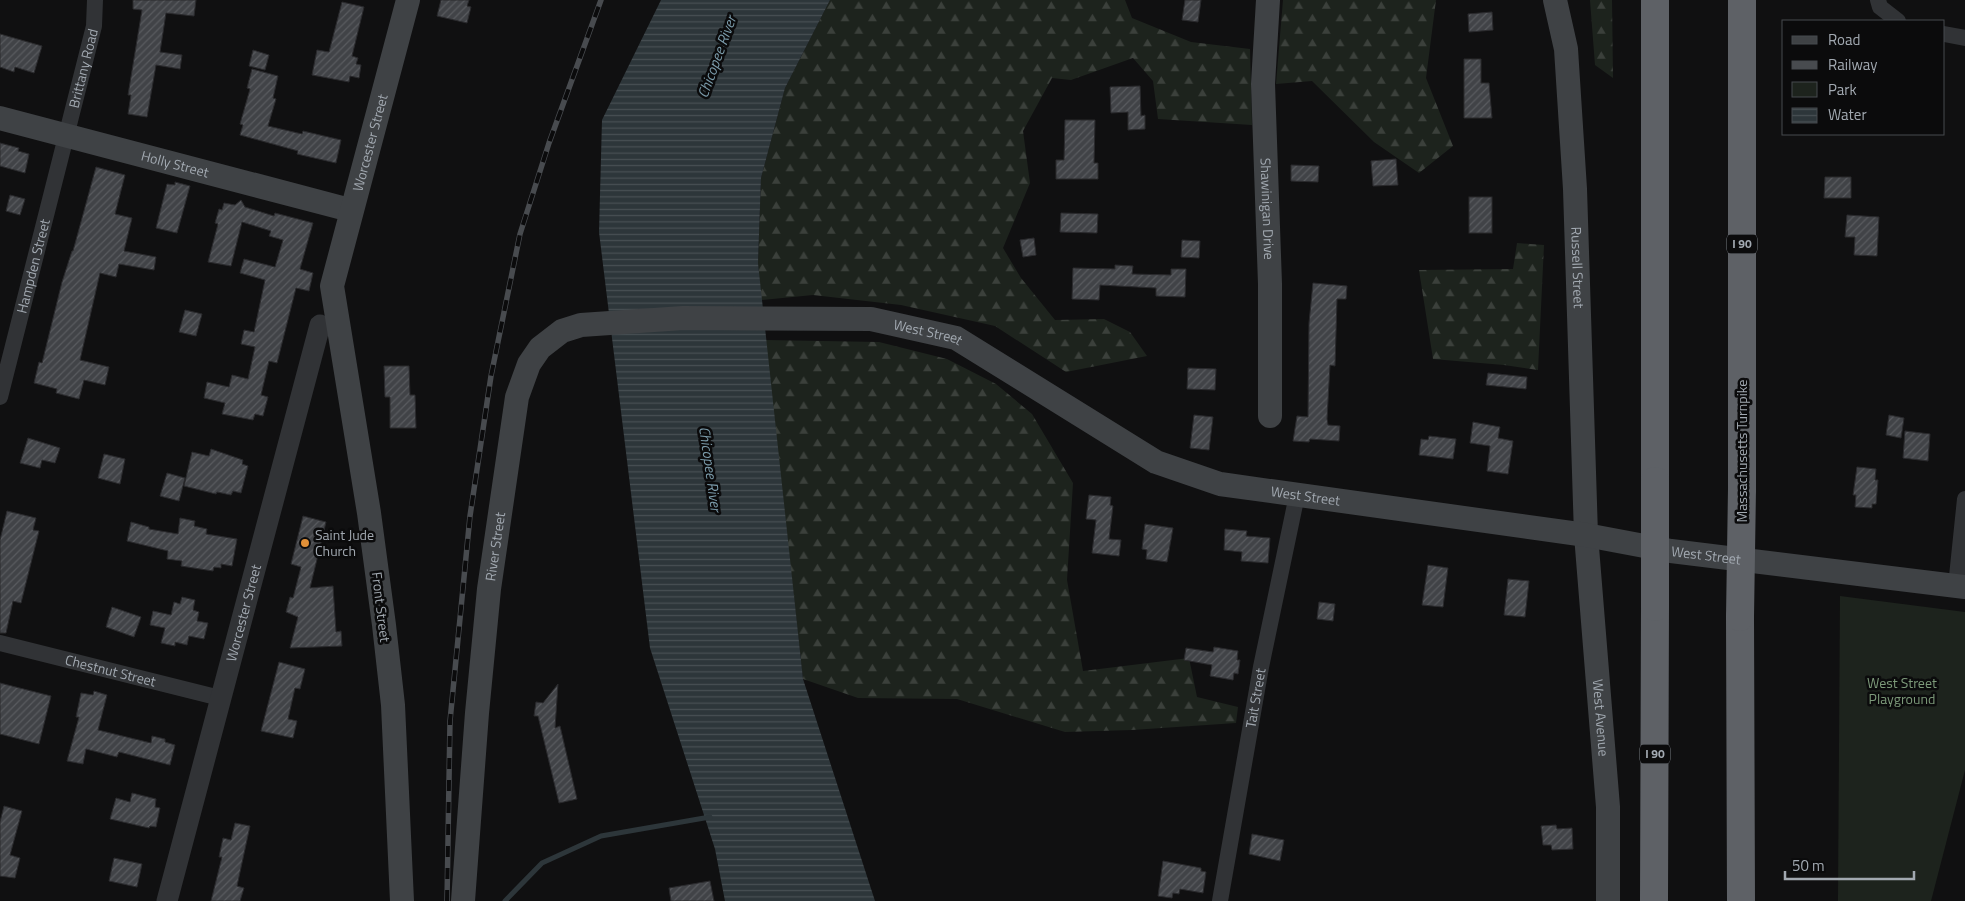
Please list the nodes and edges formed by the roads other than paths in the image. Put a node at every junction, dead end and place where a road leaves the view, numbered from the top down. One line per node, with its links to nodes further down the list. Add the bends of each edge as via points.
1 (95, 0): 12 (street, Brittany Road, via 94,26)
2 (408, 0): 13 (main road, Worcester Street)
3 (1268, 0): 18 (main road, Shawinigan Drive, via 1263,84 1270,284)
4 (1555, 0): 21 (main road, Russell Street, via 1566,49 1575,189)
5 (1655, 0): 30 (highway, I 90, bridge)
6 (1742, 0): 31 (highway, Massachusetts Turnpike / I 90, bridge)
7 (1878, 0): 8 (street, via 1880,7)
8 (1897, 20)
9 (1945, 34): 10 (street)
10 (1965, 38)
11 (0, 118): 12 (main road, Holly Street)
12 (68, 136): 13 (main road, Holly Street); 17 (street, Hampden Street)
13 (350, 210): 14 (main road, Worcester Street)
14 (332, 286): 26 (main road, Front Street, via 369,513 393,705)
15 (683, 318): 19 (main road, West Street, via 871,318 956,338 1156,462 1220,484); 27 (main road, River Street, via 570,327 547,341 529,364 518,397 489,589)
16 (320, 325): 24 (street, Worcester Street)
17 (0, 397)
18 (1270, 416)
19 (1296, 495): 21 (main road, West Street); 28 (street, Tait Street, via 1261,667)
20 (1965, 499): 22 (street)
21 (1586, 536): 22 (main road, West Street, via 1671,551); 29 (main road, West Avenue, via 1608,807)
22 (1960, 587)
23 (0, 643): 24 (street, Chestnut Street)
24 (220, 698): 25 (street, Worcester Street)
25 (167, 901)
26 (402, 901)
27 (462, 901)
28 (1220, 901)
29 (1608, 901)
30 (1654, 901)
31 (1741, 901)

